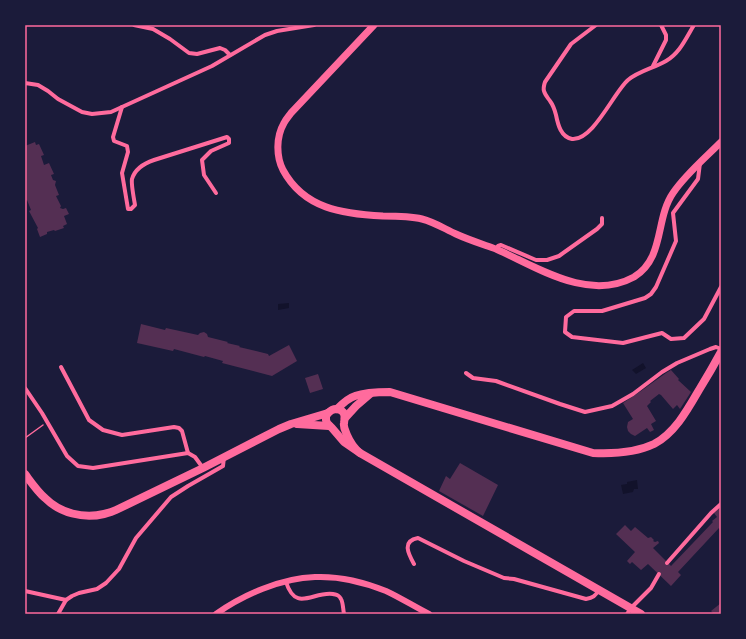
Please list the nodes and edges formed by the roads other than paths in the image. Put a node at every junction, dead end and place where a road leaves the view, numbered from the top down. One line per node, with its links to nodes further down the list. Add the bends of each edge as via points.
1 (134, 25): 7 (street, via 153,29 189,53 197,54 220,48)
2 (314, 25): 7 (street, via 265,35)
3 (374, 25): 15 (main road, via 283,124 278,149 280,164 302,194 334,210 363,215 423,219)
4 (596, 25): 8 (street, via 571,44 543,86 544,93 552,103 560,130 565,136 575,139 587,133 601,118 622,86 633,76)
5 (661, 25): 8 (street, via 666,40)
6 (694, 25): 8 (street, via 676,53)
7 (230, 55): 10 (street, via 212,66)
8 (654, 66)
9 (25, 83): 10 (street, via 38,85 82,112 111,112)
10 (122, 107): 13 (street, via 113,137 114,141 126,146 128,152 122,173 128,209 135,205 132,180 143,164 227,137 229,142 210,151 202,160 204,175)
11 (721, 142): 12 (main road)
12 (700, 162): 15 (main road, via 672,194 652,258 634,276 623,281 610,285 572,282); 16 (street, via 698,179 673,213 676,241 651,294 602,311 574,311 566,317 565,332 572,337 623,343 662,332 671,339 684,338 704,319)
13 (216, 194)
14 (602, 218): 15 (street, via 602,224 597,229 559,256 547,260 536,260 501,245)
15 (496, 250)
16 (721, 287)
17 (721, 349): 20 (street, via 716,347 677,363 612,406 585,412 496,381 473,378)
18 (721, 352): 22 (main road, via 689,408 667,434 644,448 618,454 593,453 390,392)
19 (61, 367): 28 (street, via 89,420 103,430 122,435 179,428)
20 (466, 373)
21 (25, 388): 28 (street, via 67,456 78,466 93,468)
22 (372, 393): 23 (main road, via 350,398); 25 (main road, via 356,406)
23 (337, 409): 24 (main road); 25 (main road, via 342,411)
24 (328, 412): 26 (main road); 27 (main road, via 326,420)
25 (344, 421): 27 (main road, via 338,428); 29 (main road, via 349,440)
26 (291, 424): 27 (main road); 30 (main road)
27 (331, 427): 29 (main road, via 344,442)
28 (188, 453): 31 (street, via 195,457)
29 (360, 453): 38 (main road)
30 (224, 457): 31 (main road); 40 (street, via 223,466 171,497 136,538 119,568 106,583 97,589 79,593)
31 (203, 468): 32 (main road, via 116,510 90,516 71,513 53,505 41,495)
32 (25, 474)
33 (721, 504): 34 (street)
34 (667, 563)
35 (414, 564): 38 (street, via 407,548 418,538 504,578 586,599 594,597)
36 (659, 574): 41 (street, via 651,588)
37 (286, 582): 43 (street, via 253,593); 44 (street, via 290,591 298,598 305,599 328,593 338,595 342,599); 45 (street, via 314,577 346,579 385,591)
38 (599, 590): 41 (main road)
39 (25, 591): 40 (street)
40 (66, 600): 42 (street)
41 (630, 612): 46 (main road)
42 (58, 614)
43 (216, 614)
44 (344, 614)
45 (430, 614)
46 (641, 614)

